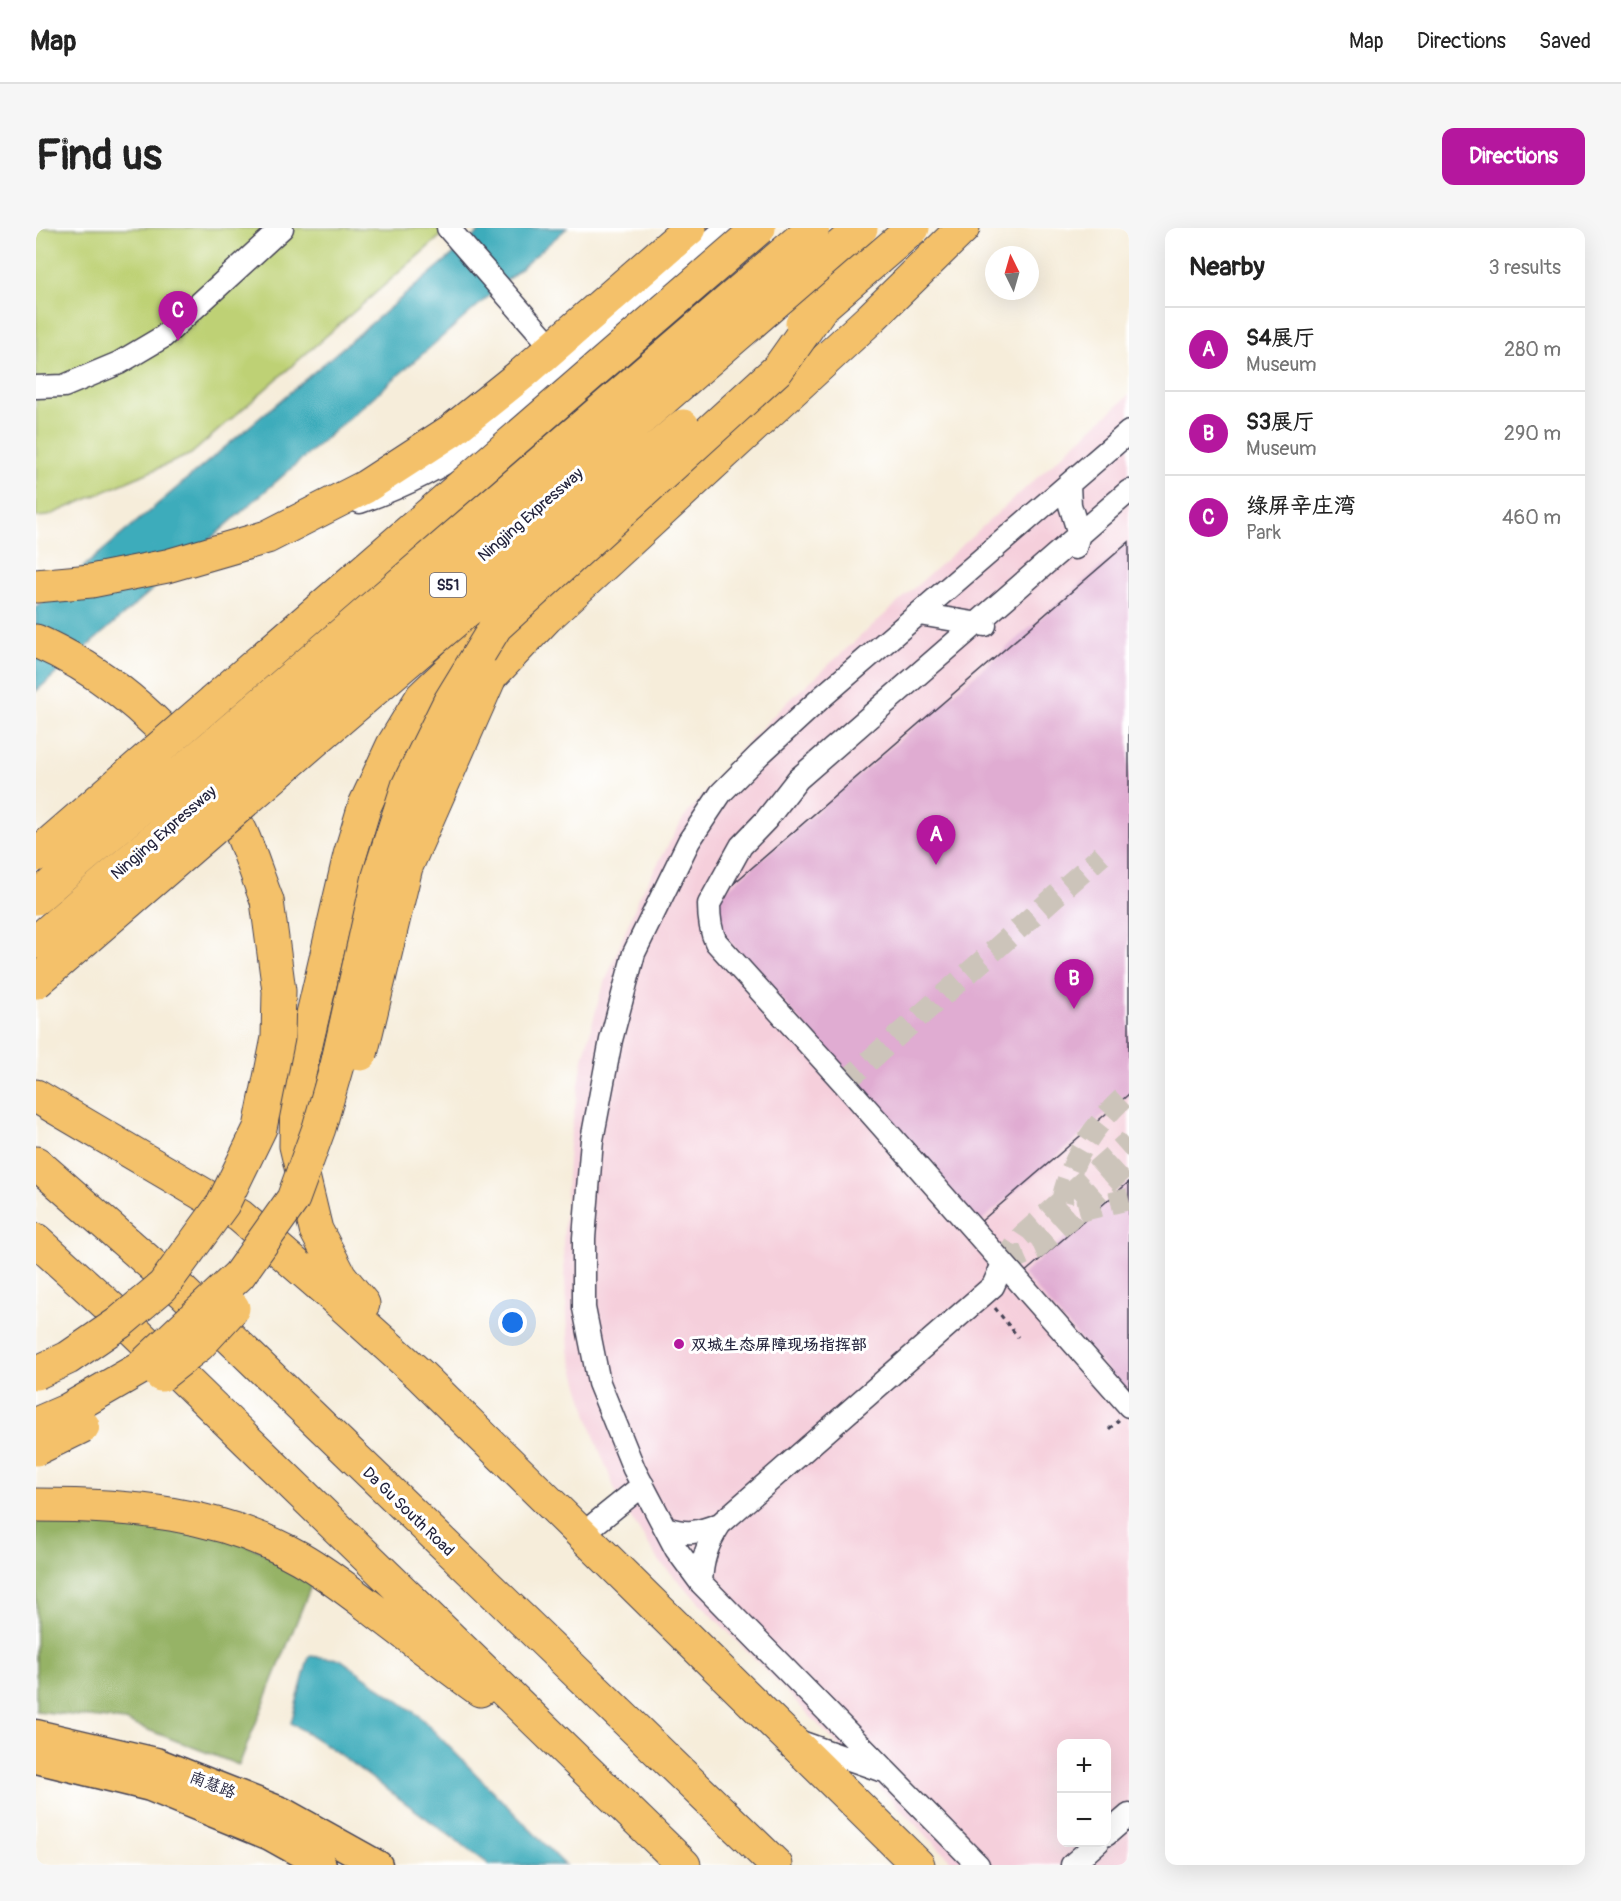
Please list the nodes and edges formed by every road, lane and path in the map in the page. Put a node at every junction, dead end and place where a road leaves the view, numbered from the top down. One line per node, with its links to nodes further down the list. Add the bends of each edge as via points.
1 (282, 228): 12 (street, via 163,337 119,363 64,386)
2 (690, 228): 11 (highway)
3 (726, 228): 18 (street, via 477,443 411,482)
4 (759, 228): 25 (highway, bridge)
5 (813, 228): 26 (highway, Ningjing Expressway / S51, bridge)
6 (861, 228): 27 (highway, Ningjing Expressway / S51, bridge)
7 (913, 228): 10 (highway, bridge)
8 (963, 228): 39 (highway, bridge, via 547,617 490,677 406,867 366,1039 333,1150 299,1224 252,1286 198,1345 133,1397)
9 (453, 233): 11 (street)
10 (819, 311): 22 (highway, bridge, via 778,369); 28 (highway, bridge)
11 (552, 347): 18 (highway, via 452,431 411,459 366,487)
12 (36, 387)
13 (1129, 432): 14 (street)
14 (1069, 485): 17 (street); 21 (street)
15 (1129, 490): 17 (street)
16 (1129, 508): 19 (street)
17 (1079, 534): 19 (street); 23 (street)
18 (255, 540): 20 (highway, via 167,566 91,581)
19 (1072, 558): 23 (street)
20 (36, 586)
21 (919, 614): 23 (street); 40 (street, via 822,697 721,793 689,841 634,953 611,1040 592,1140 584,1238 584,1308 599,1383)
22 (496, 626): 36 (highway, bridge, via 422,697 393,745 365,805 297,1083 296,1146 316,1230 340,1276); 38 (highway, bridge, via 448,703 408,786 379,876 334,1076 293,1199 238,1275 139,1369 66,1412)
23 (984, 626): 32 (street, via 803,792 766,820 741,846 709,904 716,942)
24 (36, 641): 35 (highway, bridge, via 103,678 151,717 200,771 240,830 267,901 279,991 278,1038 260,1128 223,1204 163,1286 68,1358)
25 (36, 855)
26 (36, 898)
27 (36, 942)
28 (36, 982)
29 (36, 1096): 36 (highway, via 240,1216)
30 (36, 1162): 57 (highway, Da Gu South Road, via 183,1292)
31 (36, 1243): 50 (highway, via 114,1311)
32 (1003, 1264): 33 (street); 37 (street)
33 (984, 1295): 34 (path); 42 (street)
34 (1018, 1337)
35 (36, 1373)
36 (420, 1375): 44 (highway)
37 (1129, 1406)
38 (36, 1424)
39 (36, 1449)
40 (643, 1485): 43 (street); 44 (street)
41 (36, 1505): 50 (highway, via 137,1508 182,1515 225,1526 289,1552 328,1575)
42 (720, 1524): 43 (street, via 692,1533); 45 (street, via 708,1542)
43 (664, 1528): 45 (street)
44 (581, 1535): 47 (highway)
45 (701, 1583): 49 (street)
46 (36, 1734): 55 (main road, 南慧路, via 156,1762 283,1812)
47 (786, 1737): 49 (street); 58 (highway)
48 (36, 1760): 54 (main road, 南慧路, via 150,1787 270,1836)
49 (887, 1773): 59 (street)
50 (598, 1780): 56 (highway)
51 (1129, 1815): 52 (street)
52 (1111, 1831)
53 (1092, 1847): 60 (street)
54 (322, 1865)
55 (378, 1865)
56 (684, 1865)
57 (776, 1865)
58 (918, 1865)
59 (978, 1865)
60 (1072, 1865)

